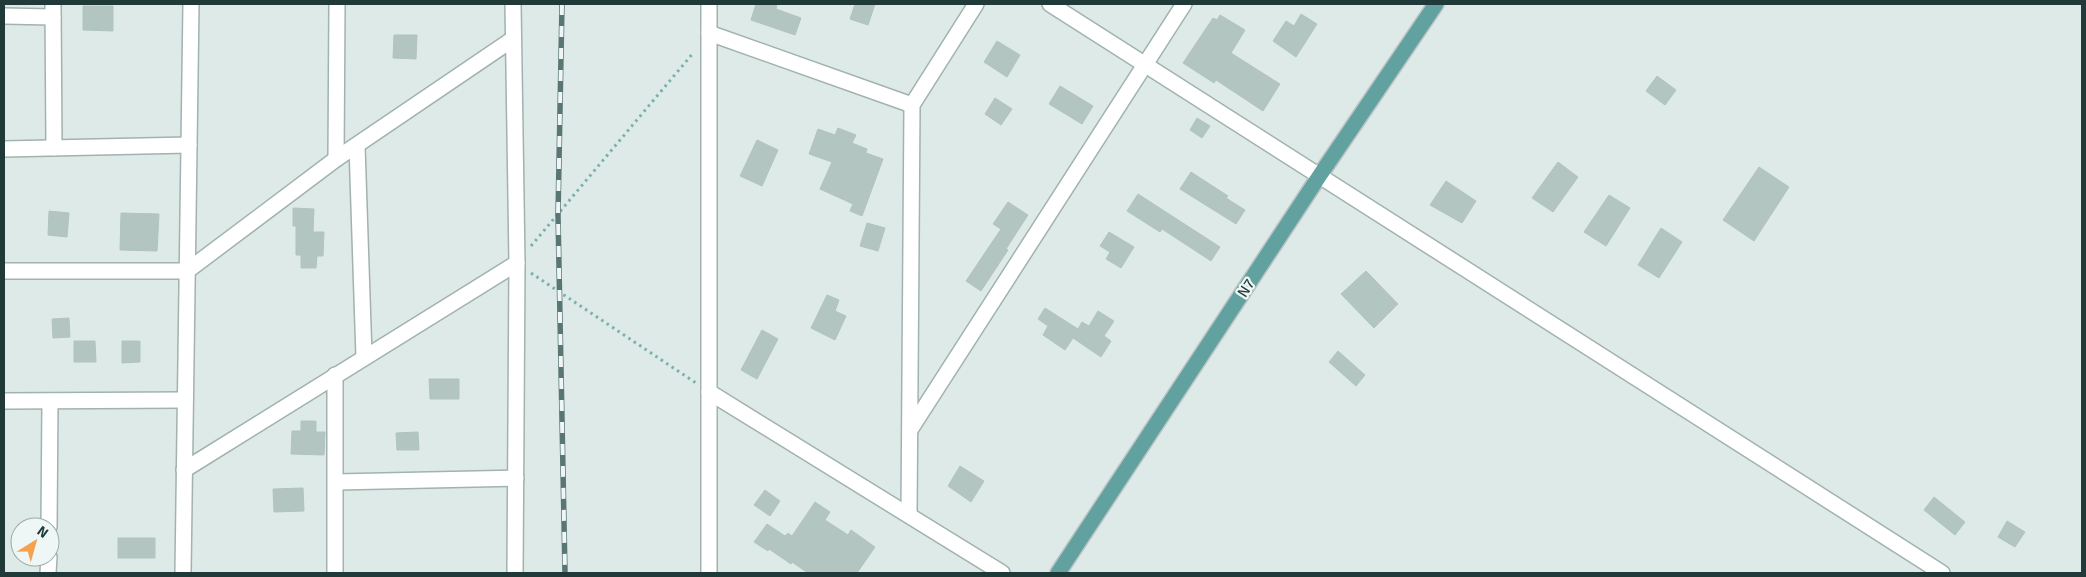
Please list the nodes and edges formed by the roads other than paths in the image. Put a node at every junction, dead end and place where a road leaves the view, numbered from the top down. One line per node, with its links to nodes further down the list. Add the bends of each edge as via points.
1 (191, 4): 15 (street)
2 (337, 4): 19 (street)
3 (514, 4): 12 (street)
4 (709, 4): 11 (street)
5 (976, 4): 14 (street)
6 (1050, 4): 13 (street)
7 (1184, 4): 13 (street)
8 (1436, 4): 20 (main road, N7)
9 (53, 10): 10 (street); 17 (street)
10 (4, 16)
11 (708, 34): 14 (street); 26 (street)
12 (513, 39): 16 (street); 21 (street)
13 (1145, 64): 20 (street); 30 (street)
14 (912, 105): 30 (street)
15 (189, 145): 17 (street); 23 (street)
16 (357, 146): 19 (street); 24 (street)
17 (54, 148): 18 (street)
18 (4, 149)
19 (336, 159): 23 (street)
20 (1320, 175): 41 (main road, N7); 42 (street)
21 (517, 263): 24 (street); 32 (street)
22 (4, 271): 23 (street)
23 (187, 271): 27 (street)
24 (364, 357): 25 (street)
25 (335, 375): 31 (street); 33 (street)
26 (709, 392): 34 (street); 39 (street)
27 (185, 400): 29 (street); 31 (street)
28 (4, 401): 29 (street)
29 (50, 401): 35 (street)
30 (910, 430): 34 (street)
31 (184, 470): 36 (street)
32 (516, 478): 33 (street); 38 (street)
33 (336, 482): 37 (street)
34 (909, 515): 40 (street)
35 (49, 517)
36 (182, 573)
37 (335, 573)
38 (515, 573)
39 (709, 573)
40 (1002, 573)
41 (1058, 573)
42 (1942, 573)

